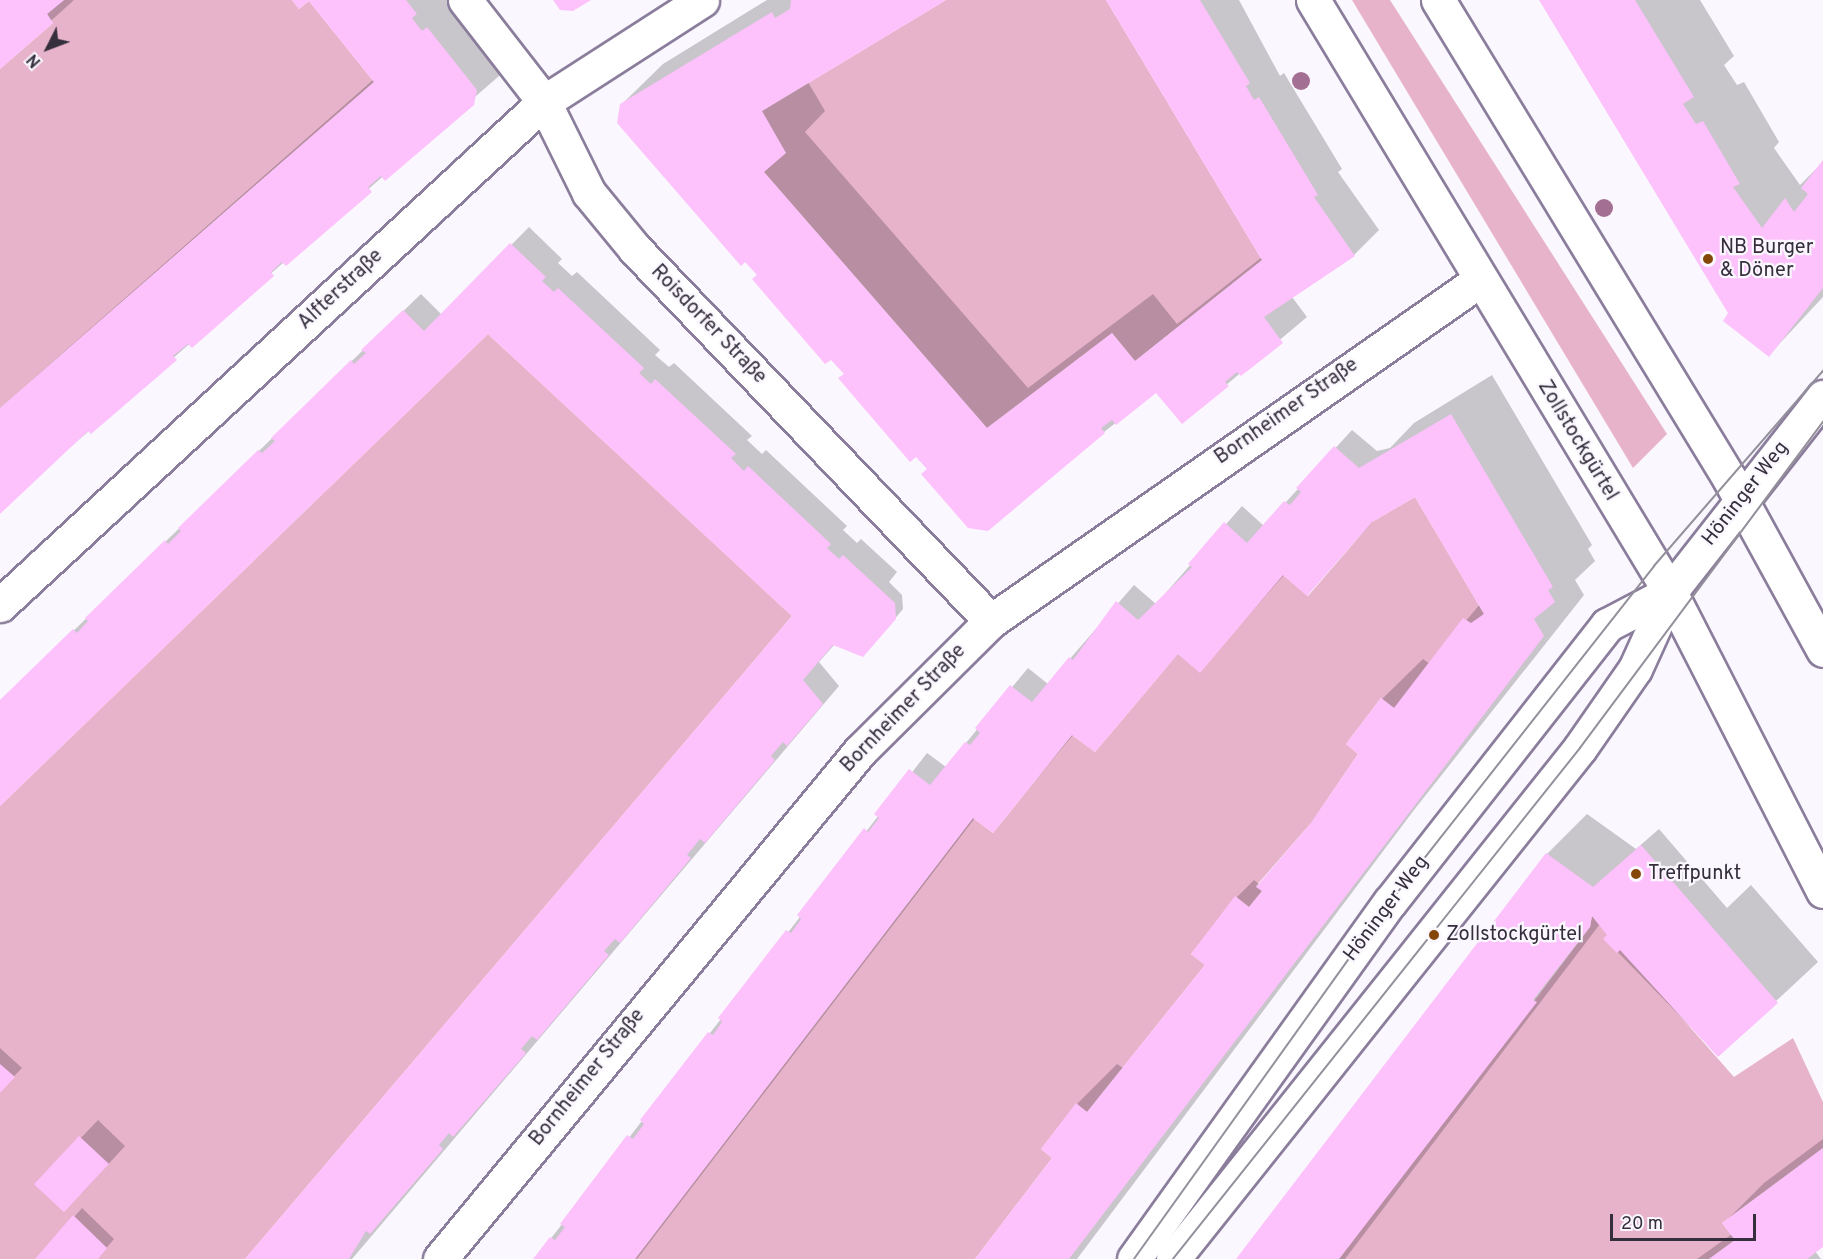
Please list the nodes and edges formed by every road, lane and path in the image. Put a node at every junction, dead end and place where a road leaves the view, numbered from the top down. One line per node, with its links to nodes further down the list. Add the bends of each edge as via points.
1 (465, 0): 5 (street, Roisdorfer Straße)
2 (702, 0): 5 (street, Alfterstraße)
3 (1313, 0): 6 (street, Zollstockgürtel)
4 (1438, 0): 8 (street)
5 (544, 102): 10 (street, Alfterstraße); 11 (street, Roisdorfer Straße, via 589,193 635,249)
6 (1480, 280): 9 (street, Zollstockgürtel); 11 (street, Bornheimer Straße)
7 (1823, 397): 8 (street, Höninger Weg)
8 (1740, 499): 9 (street, Höninger Weg); 12 (street)
9 (1670, 592): 13 (street, Zollstockgürtel); 15 (street, Höninger Weg, via 1607,625 1390,902); 16 (street, Höninger Weg, via 1635,669 1580,748)
10 (0, 605)
11 (991, 621): 14 (street, Bornheimer Straße, via 860,751)
12 (1823, 650)
13 (1823, 891)
14 (440, 1259)
15 (1134, 1259)
16 (1173, 1259)

